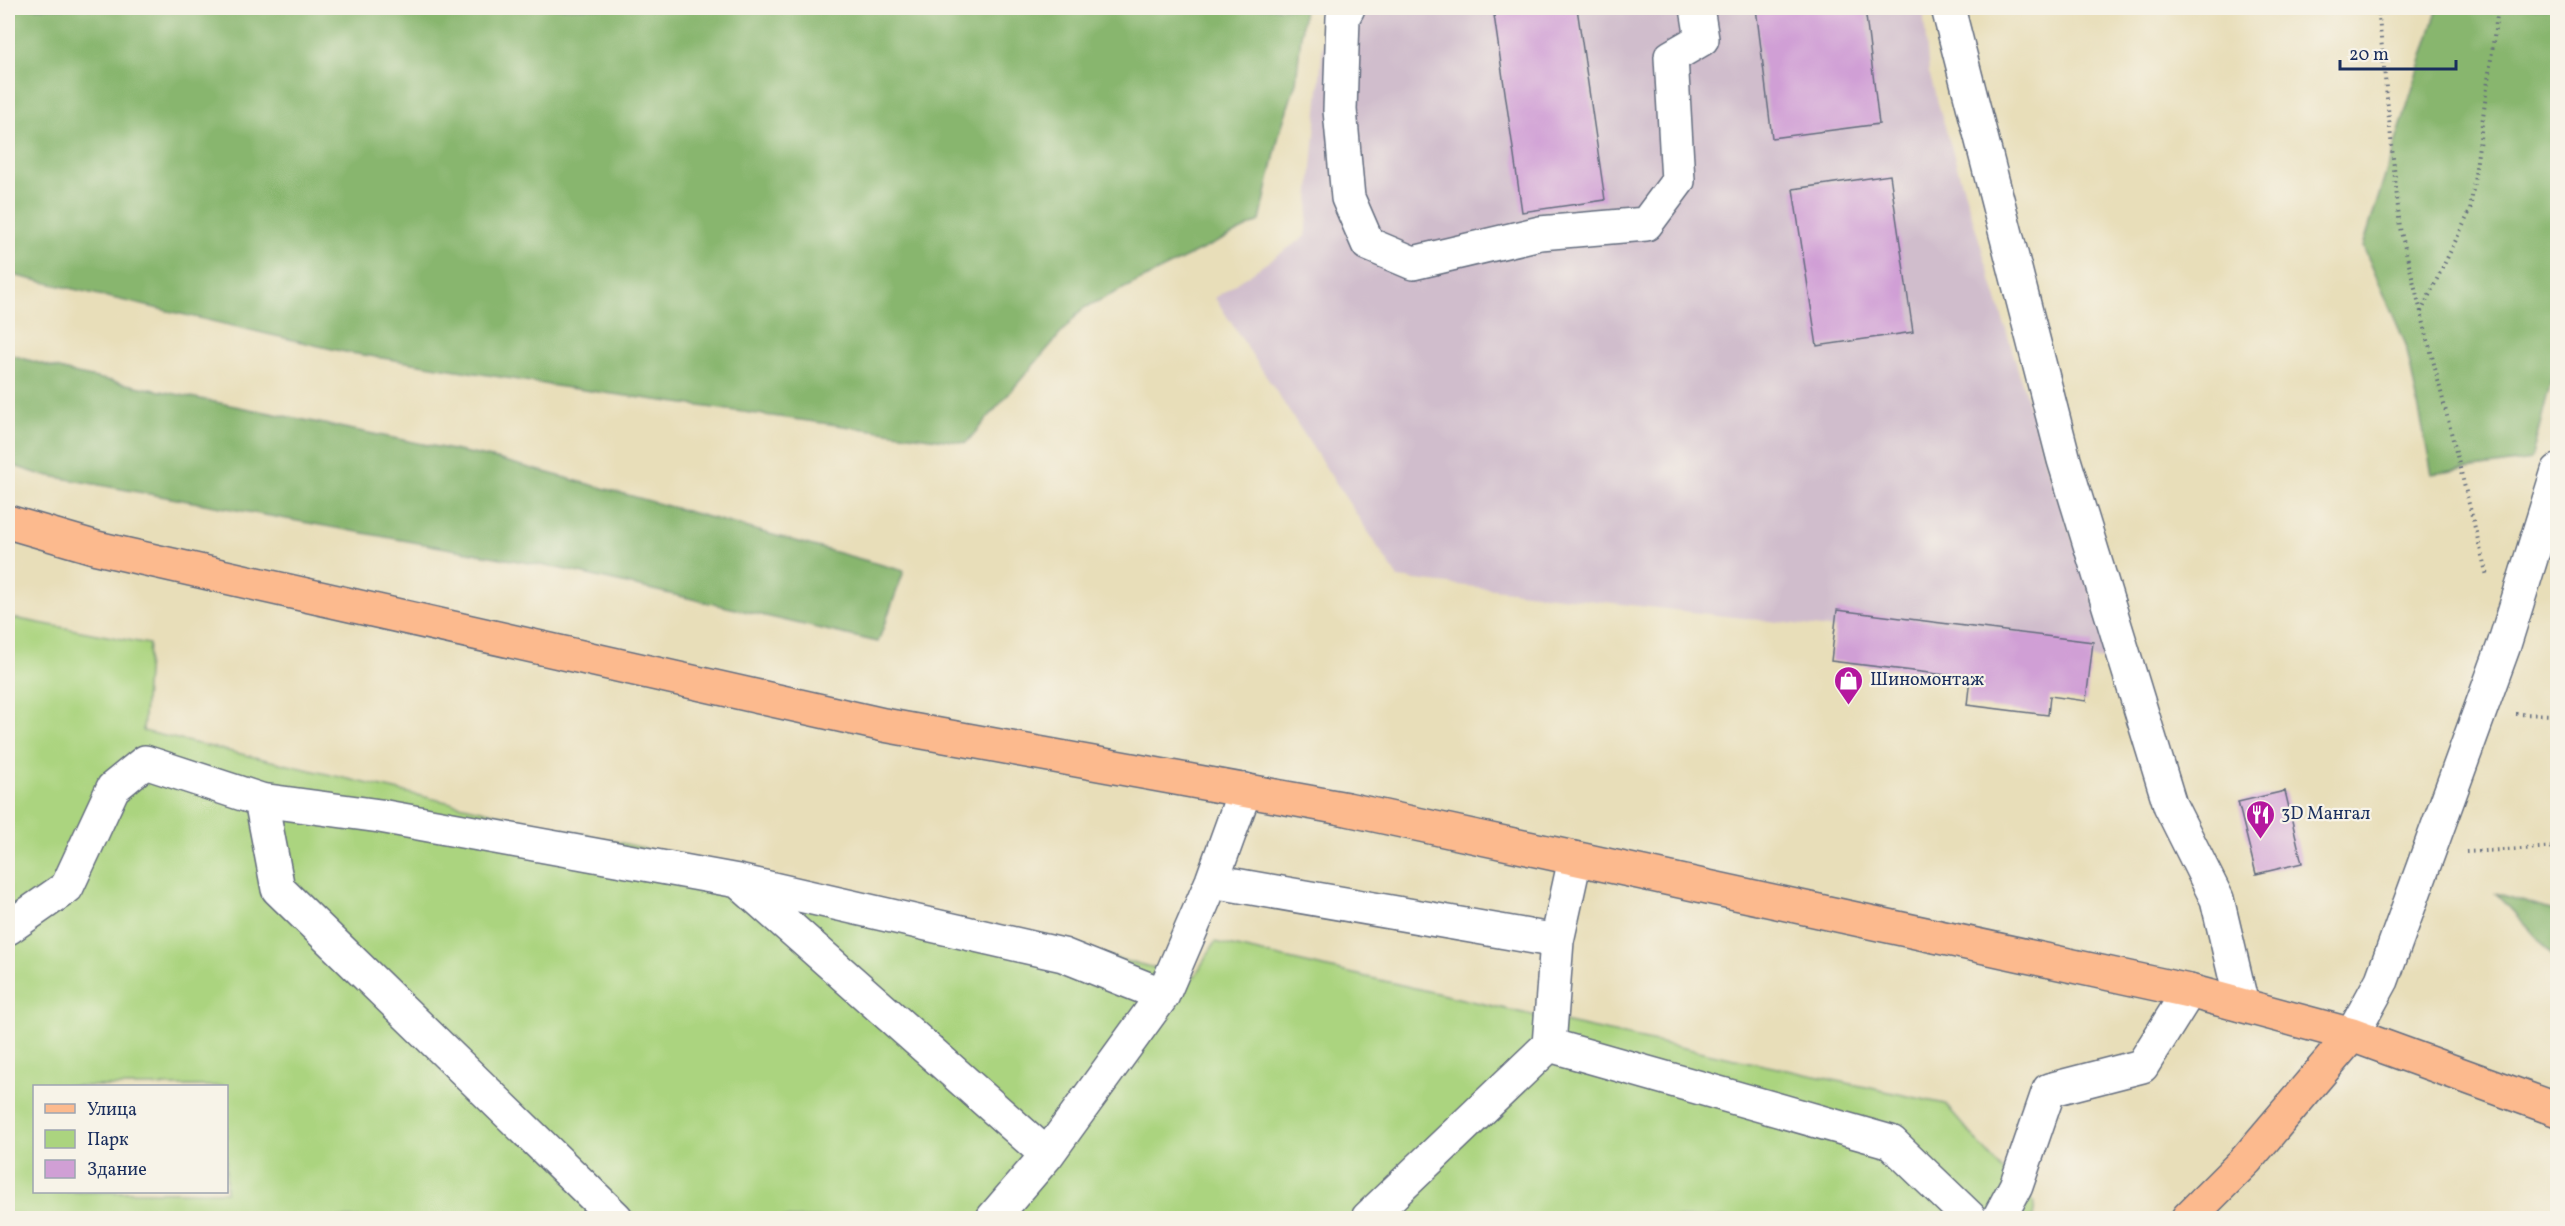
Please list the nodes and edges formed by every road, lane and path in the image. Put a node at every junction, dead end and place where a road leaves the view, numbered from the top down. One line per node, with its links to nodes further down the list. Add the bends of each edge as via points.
1 (1347, 8): 2 (street, via 1343,16 1340,110 1348,198 1368,244 1413,263 1540,233 1646,224 1678,181 1671,57 1702,39)
2 (1697, 8)
3 (1948, 8): 21 (street, via 2064,460 2170,805 2217,899)
4 (2378, 8): 6 (path, via 2400,228)
5 (2498, 8): 6 (path, via 2470,211)
6 (2421, 313): 9 (path)
7 (2558, 471): 13 (street, via 2504,645)
8 (8, 522): 10 (main road, via 109,550 884,725)
9 (2489, 588)
10 (1245, 790): 14 (main road); 16 (street)
11 (261, 800): 15 (street, via 380,816); 17 (street, via 145,762 113,788 67,887); 27 (street, via 278,889)
12 (2558, 847): 13 (path)
13 (2426, 855): 22 (street, via 2382,980)
14 (1575, 859): 18 (street); 19 (main road)
15 (738, 881): 20 (street, via 1063,955); 25 (street)
16 (1212, 881): 18 (street); 20 (street)
17 (8, 928)
18 (1557, 941): 23 (street)
19 (2189, 991): 21 (main road); 31 (street, via 2142,1065 2049,1090 2016,1186)
20 (1163, 994): 25 (street)
21 (2242, 1005): 22 (main road)
22 (2352, 1035): 24 (main road); 26 (main road)
23 (1549, 1045): 29 (street); 30 (street, via 1892,1142)
24 (2558, 1110)
25 (1047, 1155): 28 (street)
26 (2246, 1160): 32 (main road); 33 (main road)
27 (616, 1218)
28 (993, 1218)
29 (1368, 1218)
30 (1970, 1218)
31 (1999, 1218)
32 (2188, 1218)
33 (2221, 1218)

